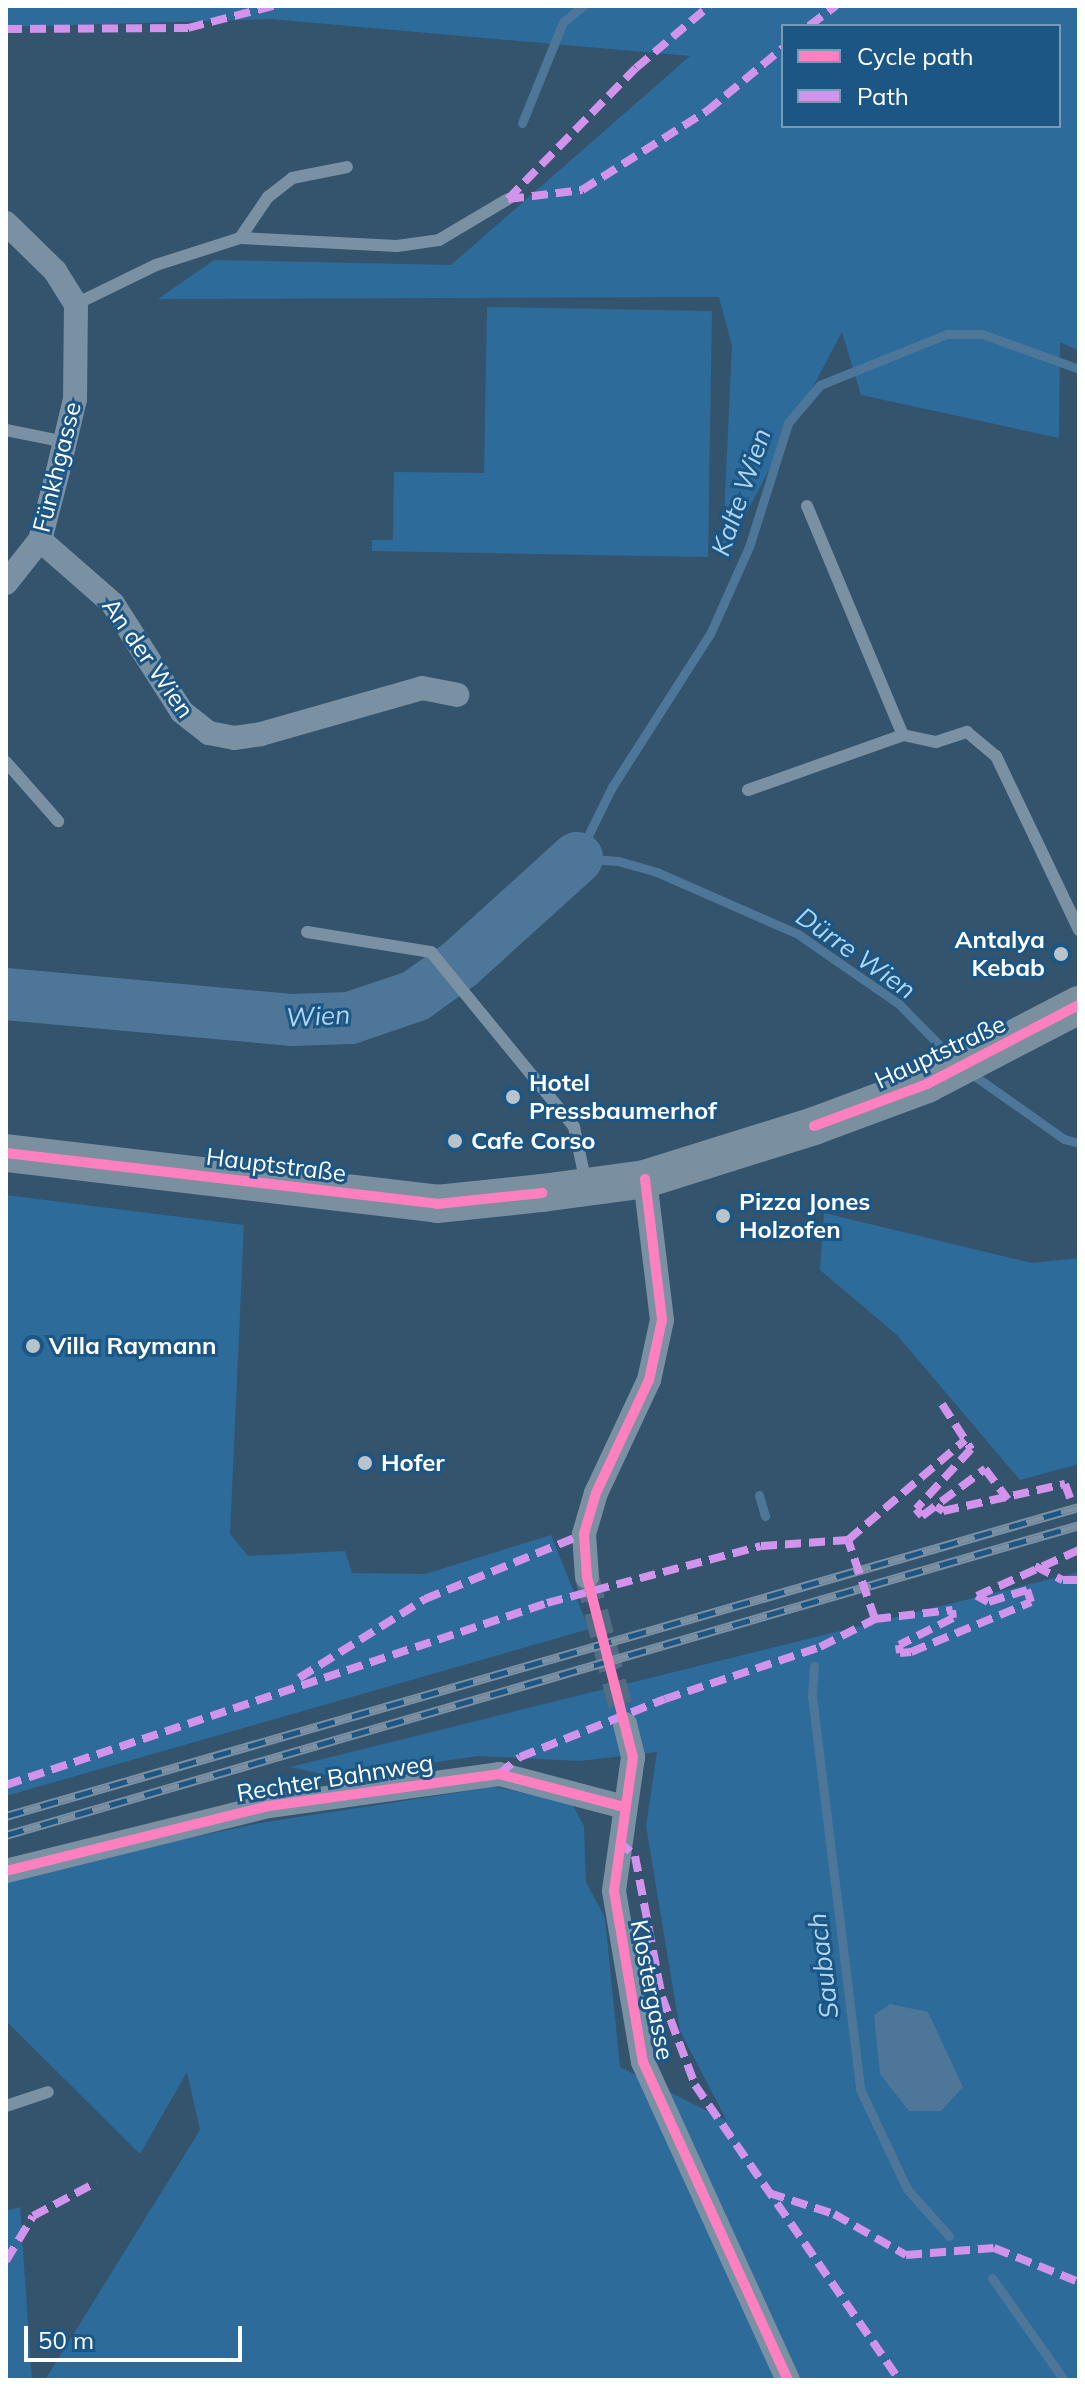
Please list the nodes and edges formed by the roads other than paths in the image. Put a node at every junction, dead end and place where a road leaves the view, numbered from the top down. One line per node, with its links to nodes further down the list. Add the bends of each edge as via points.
1 (347, 167): 4 (lane, via 292,178 268,197)
2 (508, 199): 4 (lane, via 439,240 397,246)
3 (6, 223): 5 (street, via 55,271)
4 (240, 238): 5 (lane, via 156,265)
5 (76, 304): 7 (street, Fünkhgasse, via 75,399)
6 (6, 430): 7 (lane)
7 (65, 442): 9 (street, Fünkhgasse)
8 (807, 506): 12 (lane)
9 (40, 540): 10 (street, Fünkhgasse); 11 (street, An der Wien, via 113,604 182,712 209,733 234,738 261,734 422,688)
10 (6, 583)
11 (457, 695)
12 (903, 735): 14 (lane); 16 (lane, via 936,742 967,732 996,756)
13 (6, 762): 15 (lane)
14 (748, 790)
15 (58, 821)
16 (1079, 930)
17 (307, 932): 21 (lane, via 431,952 574,1127)
18 (1079, 1005): 20 (main road, Hauptstraße, via 927,1084)
19 (6, 1153): 21 (main road, Hauptstraße, via 437,1204)
20 (645, 1179): 21 (main road, Hauptstraße); 22 (street, via 662,1320 649,1380 596,1493 584,1534)
21 (587, 1186)
22 (587, 1577)
23 (625, 1724): 24 (street, Klostergasse, via 633,1757)
24 (624, 1807): 25 (street, Rechter Bahnweg, via 499,1774 269,1806); 28 (street, Klostergasse, via 614,1891 643,2062)
25 (6, 1871)
26 (48, 2092): 27 (lane)
27 (6, 2106)
28 (788, 2380)

